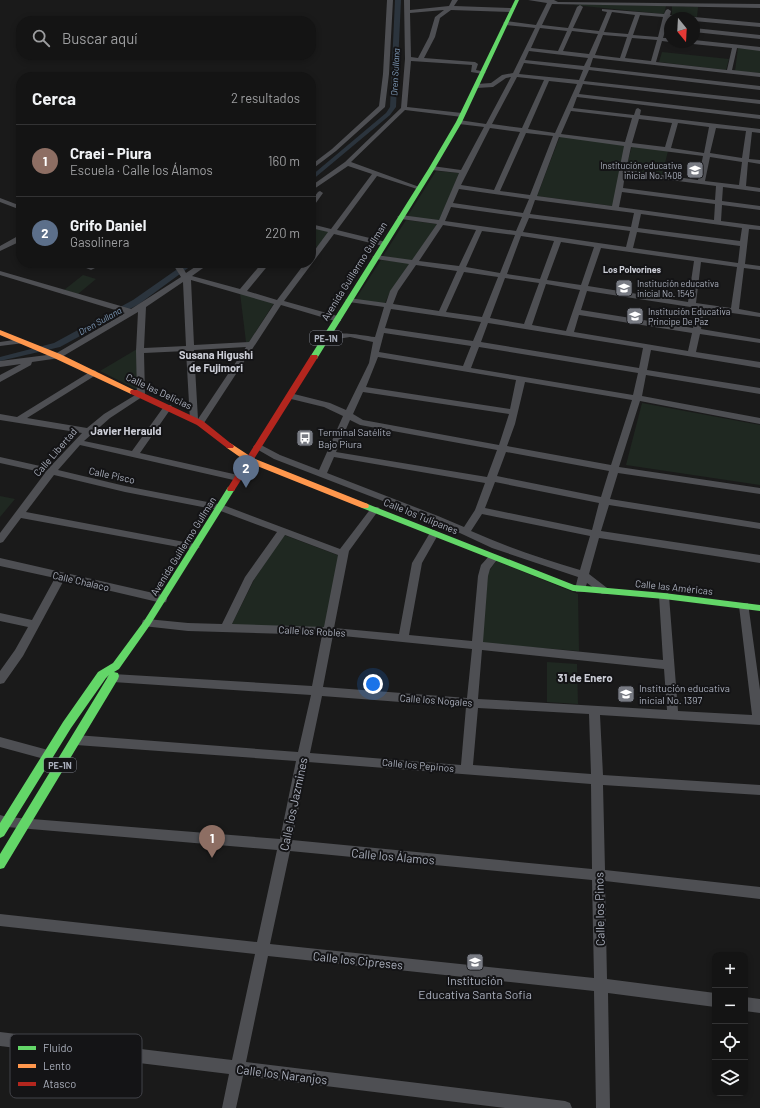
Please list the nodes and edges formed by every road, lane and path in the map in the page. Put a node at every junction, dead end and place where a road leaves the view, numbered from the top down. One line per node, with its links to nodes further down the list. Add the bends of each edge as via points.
1 (390, 0): 83 (street, via 382,107)
2 (407, 0): 16 (street)
3 (455, 0): 14 (street)
4 (517, 0): 15 (main road, Avenida Guillermo Gullman / PE-1N)
5 (531, 0): 7 (street)
6 (747, 0): 12 (street)
7 (551, 1): 10 (street); 24 (street)
8 (640, 2): 9 (street); 11 (street)
9 (668, 2): 18 (street)
10 (582, 4): 11 (street); 25 (street)
11 (610, 5): 17 (street); 27 (street)
12 (750, 6): 13 (street); 18 (street)
13 (760, 6)
14 (451, 7): 15 (street); 16 (street); 42 (street, via 438,17 432,37)
15 (511, 10): 21 (main road, Avenida Guillermo Gullman / PE-1N)
16 (408, 12): 41 (street)
17 (638, 13): 19 (street); 29 (street)
18 (734, 14): 20 (street); 22 (street)
19 (664, 16)
20 (700, 18)
21 (506, 23): 24 (street); 48 (main road, Avenida Guillermo Gullman / PE-1N)
22 (749, 24): 23 (street); 30 (street)
23 (760, 25)
24 (540, 26): 25 (street); 36 (street)
25 (570, 29): 27 (street); 39 (street)
26 (700, 31): 30 (street)
27 (601, 32): 29 (street); 40 (street)
28 (664, 33): 32 (street)
29 (630, 36): 32 (street); 43 (street)
30 (748, 36): 31 (street); 37 (street)
31 (760, 37)
32 (661, 39): 33 (street); 45 (street)
33 (664, 39)
34 (700, 43): 35 (street)
35 (735, 46): 37 (street); 49 (street)
36 (527, 48): 39 (street); 44 (street)
37 (746, 48): 38 (street)
38 (760, 49)
39 (560, 52): 40 (street)
40 (592, 56): 43 (street); 47 (street)
41 (408, 59): 42 (street); 63 (street)
42 (420, 60): 48 (street, via 475,64 472,71)
43 (622, 60): 45 (street)
44 (522, 61): 47 (street); 50 (street)
45 (653, 63): 46 (street)
46 (678, 66): 49 (street); 53 (street)
47 (586, 69): 53 (street); 54 (street)
48 (483, 72): 55 (main road, Avenida Guillermo Gullman / PE-1N)
49 (729, 72): 51 (street)
50 (515, 75): 52 (street); 55 (street, via 504,76 493,85); 70 (street)
51 (760, 75)
52 (547, 79): 54 (street); 73 (street)
53 (675, 79): 56 (street); 58 (street)
54 (581, 82): 57 (street); 59 (street)
55 (477, 86): 68 (main road, Avenida Guillermo Gullman / PE-1N)
56 (760, 88)
57 (645, 89): 58 (street); 62 (street)
58 (672, 92): 60 (street)
59 (575, 95): 62 (street); 64 (street)
60 (736, 99): 61 (street); 65 (street)
61 (760, 102)
62 (641, 103): 65 (street); 66 (street)
63 (404, 108): 68 (street); 82 (street)
64 (569, 108): 66 (street); 76 (street)
65 (734, 114): 67 (street); 72 (street)
66 (636, 116): 69 (street); 77 (street)
67 (760, 117)
68 (460, 119): 70 (street); 84 (main road, Avenida Guillermo Gullman / PE-1N)
69 (676, 121): 71 (street); 78 (street)
70 (489, 126): 73 (street); 85 (street)
71 (713, 126): 72 (street); 79 (street)
72 (733, 128): 74 (street)
73 (524, 130): 76 (street); 96 (street)
74 (749, 130): 75 (street); 80 (street)
75 (760, 131)
76 (557, 135): 77 (street); 98 (street)
77 (628, 144): 78 (street); 86 (street)
78 (668, 149): 79 (street)
79 (706, 154): 80 (street); 88 (street)
80 (745, 160): 81 (street); 93 (street)
81 (760, 162)
82 (347, 163): 87 (street); 89 (street)
83 (316, 164)
84 (432, 168): 85 (street); 92 (main road, Avenida Guillermo Gullman / PE-1N)
85 (463, 172): 91 (street)
86 (622, 172): 88 (street); 94 (street)
87 (376, 173): 92 (street); 116 (street)
88 (701, 182): 90 (street)
89 (316, 185)
90 (720, 185): 93 (street); 101 (street)
91 (457, 187): 96 (street); 102 (street)
92 (419, 188): 108 (main road, Avenida Guillermo Gullman / PE-1N)
93 (742, 188): 95 (street)
94 (618, 189): 101 (street); 104 (street)
95 (760, 190)
96 (496, 192): 98 (street)
97 (320, 193): 99 (street)
98 (532, 197): 104 (street); 107 (street)
99 (316, 199)
100 (0, 200): 103 (street)
101 (719, 202): 105 (street); 109 (street)
102 (449, 205): 107 (street); 110 (street)
103 (16, 206)
104 (615, 208): 106 (street)
105 (760, 208)
106 (638, 211): 109 (street); 115 (street)
107 (525, 215): 115 (street); 117 (street)
108 (401, 217): 110 (street); 120 (main road, Avenida Guillermo Gullman / PE-1N)
109 (717, 222): 111 (street)
110 (441, 223): 113 (street); 128 (street)
111 (746, 226): 114 (street); 121 (street)
112 (316, 227): 116 (street)
113 (480, 228): 117 (street); 135 (street)
114 (760, 228)
115 (633, 230): 121 (street); 124 (street)
116 (333, 231): 120 (street); 125 (street)
117 (518, 234): 118 (street); 138 (street)
118 (558, 239): 122 (street); 139 (street)
119 (16, 241): 123 (street)
120 (384, 244): 126 (main road, Avenida Guillermo Gullman / PE-1N)
121 (744, 244): 129 (street)
122 (598, 245): 124 (street); 140 (street)
123 (0, 249)
124 (629, 249): 127 (street)
125 (316, 253)
126 (376, 257): 128 (street); 142 (main road, Avenida Guillermo Gullman / PE-1N)
127 (698, 259): 129 (street); 144 (street)
128 (415, 262): 135 (street); 146 (street, via 394,291)
129 (741, 265): 134 (street); 149 (street)
130 (180, 268): 137 (street)
131 (197, 268): 137 (street)
132 (262, 268): 141 (street)
133 (305, 268): 143 (street)
134 (760, 268)
135 (461, 269): 138 (street); 151 (street)
136 (0, 273): 148 (street)
137 (184, 275): 141 (street); 145 (street); 168 (street)
138 (502, 275): 139 (street); 154 (street)
139 (543, 282): 140 (street); 155 (street)
140 (584, 288): 144 (street); 150 (street)
141 (242, 292): 143 (street)
142 (349, 300): 146 (street); 153 (main road, Avenida Guillermo Gullman / PE-1N)
143 (279, 302): 153 (street); 165 (street)
144 (692, 304): 147 (street)
145 (142, 306): 148 (street); 169 (street)
146 (388, 306): 151 (street); 156 (street)
147 (701, 306): 149 (street); 157 (street)
148 (131, 311): 172 (street)
149 (735, 311): 152 (street)
150 (576, 312): 157 (street); 159 (street)
151 (441, 314): 154 (street)
152 (760, 315)
153 (338, 319): 160 (main road, Avenida Guillermo Gullman / PE-1N)
154 (485, 320): 155 (street); 166 (street)
155 (527, 327): 159 (street)
156 (380, 330): 161 (street); 166 (street)
157 (697, 331): 163 (street); 171 (street)
158 (0, 332): 162 (main road, Calle las Delicias)
159 (570, 334): 167 (street)
160 (325, 339): 161 (street, via 350,335); 184 (main road, Avenida Guillermo Gullman / PE-1N)
161 (377, 340): 170 (street)
162 (20, 341): 164 (street); 172 (main road, Calle las Delicias)
163 (760, 341)
164 (0, 344)
165 (252, 344): 168 (street); 192 (street)
166 (476, 344): 176 (street); 177 (street)
167 (647, 347): 171 (street); 177 (street)
168 (189, 348): 169 (street); 192 (street)
169 (140, 351): 183 (street)
170 (376, 354): 176 (street); 181 (street)
171 (692, 354): 175 (street)
172 (54, 355): 173 (street); 178 (main road, Calle las Delicias)
173 (32, 360): 174 (street); 179 (street)
174 (0, 364)
175 (760, 365)
176 (466, 370): 180 (street)
177 (642, 372): 182 (street); 185 (street)
178 (93, 373): 183 (main road, Calle las Delicias); 190 (street)
179 (0, 379)
180 (521, 379): 185 (street); 187 (street)
181 (361, 390): 187 (street); 188 (street)
182 (760, 391)
183 (141, 395): 186 (main road, Calle las Delicias); 193 (street, Calle Libertad, via 116,409)
184 (290, 396): 188 (street, via 323,403); 195 (main road, Avenida Guillermo Gullman / PE-1N)
185 (637, 398): 191 (street); 201 (street)
186 (168, 407): 192 (main road, Calle las Delicias); 197 (street)
187 (514, 412): 196 (street)
188 (348, 415): 196 (street, via 360,422); 198 (street)
189 (0, 416): 190 (street)
190 (18, 420): 193 (street)
191 (760, 420)
192 (197, 422): 199 (main road, Calle las Delicias)
193 (89, 431): 194 (street, Calle Libertad)
194 (78, 442): 197 (street); 202 (street, Calle Libertad)
195 (258, 447): 199 (main road, Avenida Guillermo Gullman / PE-1N); 203 (street)
196 (502, 448): 201 (street); 205 (street)
197 (135, 454): 204 (street)
198 (331, 454): 203 (street); 205 (street)
199 (250, 460): 204 (main road, Avenida Guillermo Gullman / PE-1N); 209 (main road, Calle los Tulipanes)
200 (0, 461): 202 (street, Calle Pisco)
201 (614, 469): 206 (street); 207 (street)
202 (50, 473): 208 (street, Calle Pisco); 211 (street, Calle Libertad)
203 (322, 474): 215 (street, via 435,518)
204 (238, 478): 208 (main road, Avenida Guillermo Gullman / PE-1N)
205 (491, 480): 207 (street); 210 (street)
206 (760, 490)
207 (606, 502): 212 (street); 216 (street)
208 (220, 507): 213 (street, Calle Pisco); 218 (main road, Avenida Guillermo Gullman / PE-1N)
209 (375, 509): 214 (main road, Calle los Tulipanes); 219 (street, Calle los Jazmines, via 344,550)
210 (480, 510): 215 (street); 216 (street)
211 (19, 514): 217 (street, Calle Libertad); 218 (street)
212 (760, 526)
213 (283, 531): 219 (street, Calle Pisco); 234 (street, via 249,580)
214 (434, 533): 220 (main road, Calle los Tulipanes); 236 (street, via 417,563)
215 (465, 533): 223 (street, via 526,557)
216 (596, 535): 221 (street); 223 (street)
217 (0, 540)
218 (195, 547): 228 (main road, Avenida Guillermo Gullman / PE-1N)
219 (344, 554): 235 (street, Calle los Jazmines)
220 (494, 557): 225 (main road, Calle los Tulipanes); 237 (street, via 485,568 483,576)
221 (760, 559)
222 (0, 562): 224 (street, Calle Chalaco)
223 (584, 575): 225 (street); 226 (street)
224 (61, 577): 228 (street, Calle Chalaco); 233 (street)
225 (583, 590): 226 (main road, Calle las Américas)
226 (608, 592): 227 (main road, Calle las Américas)
227 (664, 596): 229 (main road, Calle las Américas); 238 (street)
228 (162, 599): 232 (main road, Avenida Guillermo Gullman / PE-1N)
229 (744, 606): 230 (main road, Calle las Américas); 246 (street)
230 (760, 608)
231 (0, 617): 233 (street)
232 (147, 623): 234 (street, Calle los Robles); 239 (main road, Avenida Guillermo Gullman / PE-1N)
233 (35, 625): 241 (street)
234 (225, 628): 235 (street, Calle los Robles)
235 (329, 631): 236 (street, Calle los Robles); 242 (street, Calle los Jazmines)
236 (403, 639): 237 (street, Calle los Robles)
237 (477, 646): 238 (street, Calle los Robles); 243 (street)
238 (669, 665): 245 (street)
239 (116, 666): 240 (main road, Avenida Guillermo Gullman / PE-1N); 249 (main road, Avenida Guillermo Gullman / PE-1N, via 102,675)
240 (113, 678): 242 (street, Calle los Nogales); 247 (main road, Avenida Guillermo Gullman / PE-1N)
241 (0, 680)
242 (317, 691): 243 (street, Calle los Nogales); 250 (street, Calle los Jazmines)
243 (472, 703): 244 (street, Calle los Nogales); 251 (street)
244 (594, 710): 245 (street, Calle los Nogales); 252 (street, Calle los Pinos)
245 (673, 715): 246 (street, Calle los Nogales)
246 (759, 720)
247 (76, 740): 250 (street, Calle los Pepinos); 255 (main road, Avenida Guillermo Gullman / PE-1N)
248 (0, 742): 249 (street)
249 (48, 755): 254 (main road, Avenida Guillermo Gullman / PE-1N)
250 (303, 756): 251 (street, Calle los Pepinos); 257 (street, Calle los Jazmines)
251 (467, 769): 252 (street, Calle los Pepinos)
252 (597, 780): 253 (street, Calle los Pepinos); 259 (street, Calle los Pinos)
253 (760, 790)
254 (4, 821): 255 (street, Calle los Álamos); 256 (main road, Avenida Guillermo Gullman / PE-1N)
255 (25, 823): 257 (street, Calle los Álamos); 258 (main road, Avenida Guillermo Gullman / PE-1N)
256 (0, 834)
257 (284, 845): 259 (street, Calle los Álamos); 262 (street, Calle los Jazmines)
258 (0, 864)
259 (599, 875): 260 (street, Calle los Álamos); 263 (street, Calle los Pinos)
260 (760, 892)
261 (0, 920): 262 (street, Calle los Cipreses)
262 (262, 950): 263 (street, Calle los Cipreses); 270 (street, Calle los Jazmines)
263 (600, 985): 264 (street, Calle los Cipreses); 273 (street, Calle los Pinos)
264 (712, 1000)
265 (748, 1004): 266 (street)
266 (760, 1006)
267 (0, 1039): 268 (street, Calle los Naranjos)
268 (10, 1040)
269 (142, 1056): 270 (street, Calle los Naranjos)
270 (238, 1068): 271 (street, Calle los Jazmines); 272 (street, Calle los Naranjos)
271 (230, 1108)
272 (565, 1108)
273 (603, 1108)

